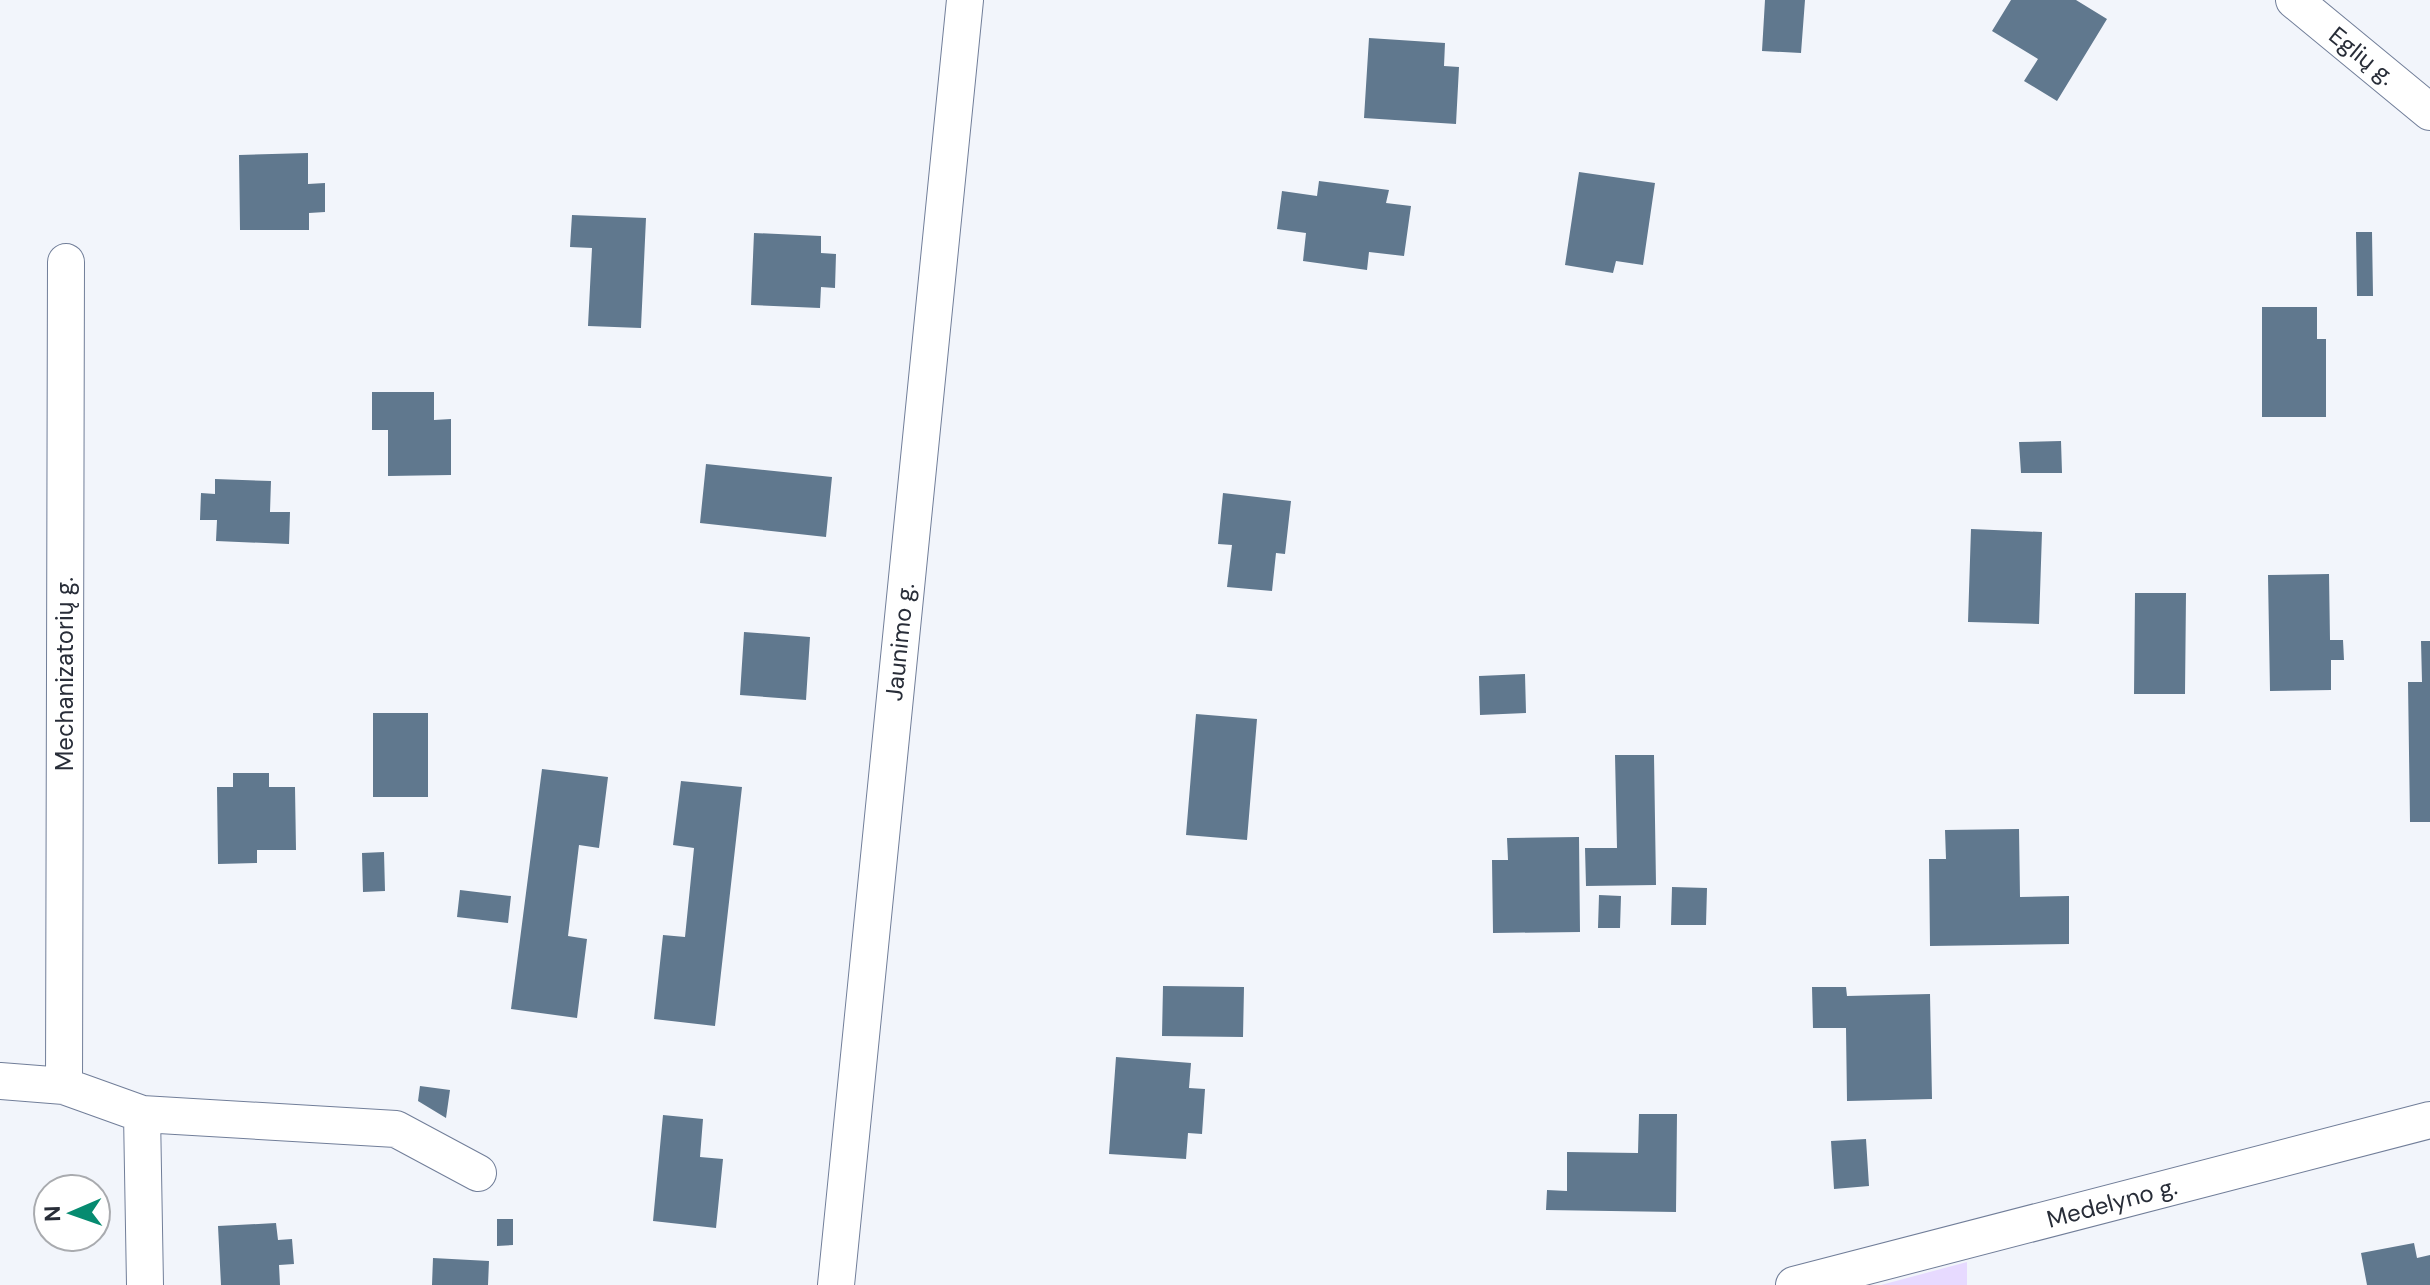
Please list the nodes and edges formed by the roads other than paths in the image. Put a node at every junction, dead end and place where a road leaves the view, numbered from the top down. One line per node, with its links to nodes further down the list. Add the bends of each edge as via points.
1 (965, 0): 11 (street, Jaunimo g.)
2 (2294, 0): 3 (street, Eglių g.)
3 (2430, 112)
4 (66, 262): 6 (street, Mechanizatorių g.)
5 (0, 1081): 6 (street)
6 (64, 1086): 7 (street)
7 (142, 1114): 9 (street, via 396,1129); 10 (street)
8 (2430, 1120): 12 (street, Medelyno g.)
9 (478, 1173)
10 (145, 1285)
11 (836, 1285)
12 (1794, 1285)

